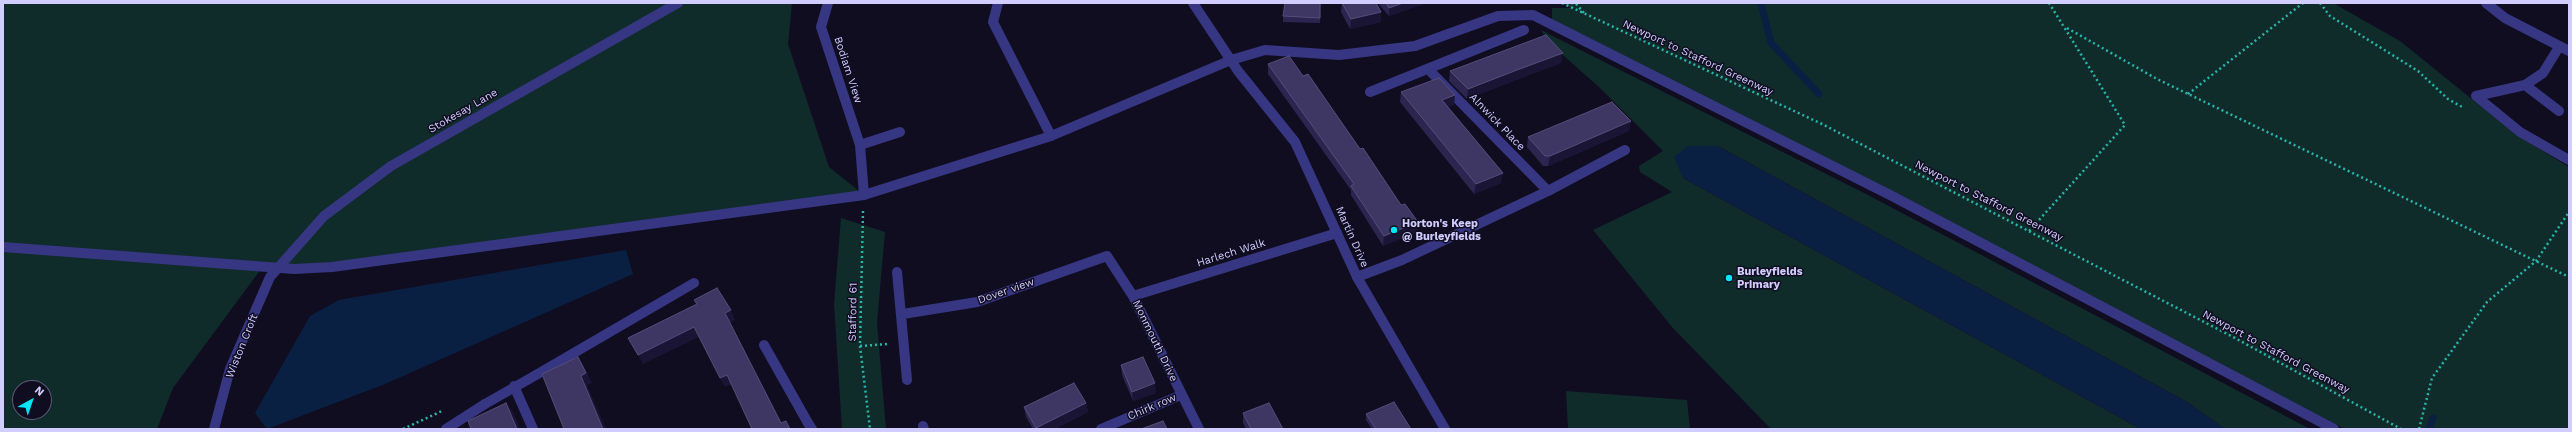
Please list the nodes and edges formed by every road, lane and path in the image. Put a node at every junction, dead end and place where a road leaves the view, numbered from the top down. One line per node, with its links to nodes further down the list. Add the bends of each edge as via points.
1 (678, 3): 36 (street, Stokesay Lane, via 391,166 324,216)
2 (828, 3): 25 (street, Bodiam View, via 822,27)
3 (998, 3): 24 (street, via 993,22)
4 (1193, 3): 16 (street, Martin Drive)
5 (1562, 3): 11 (path, Newport to Stafford Greenway)
6 (1570, 3): 11 (path, via 1576,4)
7 (2049, 3): 12 (path)
8 (2303, 3): 20 (path)
9 (2320, 3): 21 (path, via 2330,16 2418,71 2448,98)
10 (2486, 3): 14 (street, via 2505,18)
11 (1585, 14): 31 (path, Newport to Stafford Greenway, via 1822,124)
12 (2067, 28): 20 (path); 31 (path, via 2125,125)
13 (1524, 30): 17 (street)
14 (2559, 47): 15 (street); 18 (street, via 2542,73)
15 (2569, 51)
16 (1231, 60): 24 (street); 32 (street, Martin Drive, via 1295,142); 57 (street, via 1265,50 1338,55 1414,46 1498,16 1533,15 1892,196)
17 (1429, 70): 19 (street); 28 (street, Alnwick Place)
18 (2525, 85): 22 (street); 27 (street, via 2476,96 2520,132)
19 (1370, 92)
20 (2188, 94): 35 (path)
21 (2468, 110)
22 (2559, 111)
23 (900, 132): 25 (street)
24 (1051, 136): 29 (street)
25 (860, 145): 29 (street, Bodiam View)
26 (1625, 150): 28 (street)
27 (2569, 160)
28 (1548, 191): 38 (street, via 1402,260)
29 (864, 195): 36 (street, via 332,267 294,269); 45 (path, Stafford 61)
30 (2569, 212): 35 (path)
31 (2029, 231): 58 (path, Newport to Stafford Greenway, via 2233,337)
32 (1337, 233): 38 (street, Martin Drive); 41 (street, Harlech Walk)
33 (3, 247): 36 (street)
34 (1107, 256): 41 (street, Monmouth Drive); 42 (street, Dover view, via 977,302)
35 (2536, 261): 39 (path); 59 (path, via 2487,302 2432,378)
36 (278, 266): 50 (street, Wiston Croft, via 270,277 230,369)
37 (897, 272): 42 (street)
38 (1357, 277): 56 (street, Martin Drive)
39 (2569, 277)
40 (694, 283): 47 (street)
41 (1133, 296): 48 (street, Monmouth Drive)
42 (903, 314): 43 (street)
43 (905, 343): 45 (path); 46 (street)
44 (764, 345): 49 (street)
45 (860, 346): 53 (path, Stafford 61)
46 (907, 380)
47 (514, 386): 51 (street); 52 (street)
48 (1181, 395): 54 (street, Chirk row); 55 (street, Monmouth Drive)
49 (810, 426)
50 (214, 429)
51 (446, 429)
52 (533, 429)
53 (870, 429)
54 (1101, 429)
55 (1199, 429)
56 (1445, 429)
57 (2334, 429)
58 (2401, 429)
59 (2419, 429)

